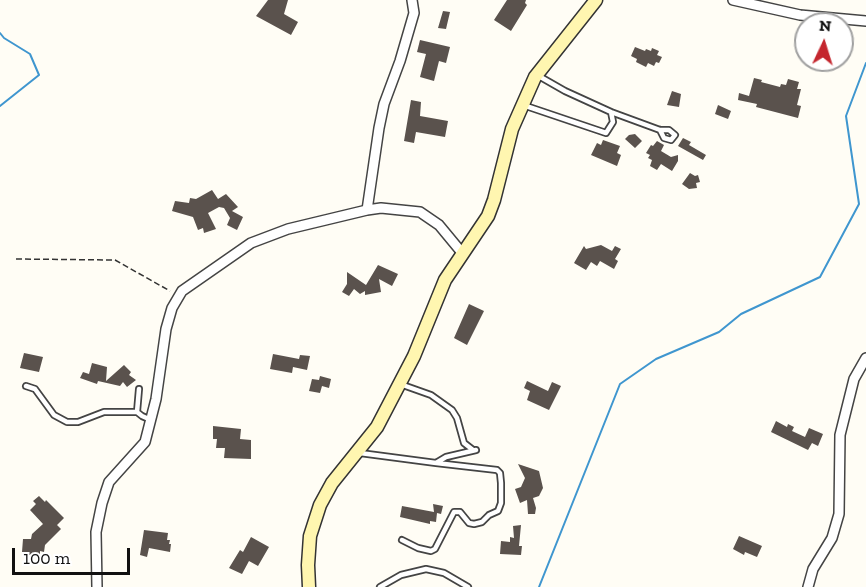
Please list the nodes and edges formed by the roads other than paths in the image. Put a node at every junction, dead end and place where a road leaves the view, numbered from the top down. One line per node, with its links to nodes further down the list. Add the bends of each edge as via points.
1 (412, 0): 9 (street, via 414,14 384,104)
2 (596, 0): 5 (main road)
3 (733, 0): 4 (street, via 800,15)
4 (866, 21)
5 (537, 75): 6 (main road); 7 (lane)
6 (523, 105): 7 (lane, via 606,133 613,122); 10 (main road, via 512,129 491,208)
7 (611, 112): 8 (lane)
8 (660, 129)
9 (367, 210): 10 (street, via 420,212 439,225); 16 (street, via 288,229 251,243 182,291 166,329)
10 (463, 254): 12 (main road, via 446,280)
11 (866, 358): 24 (street, via 854,379 840,435 839,514)
12 (400, 384): 17 (main road, via 378,427); 18 (lane, via 431,395 452,410 464,443 476,450)
13 (26, 386): 15 (lane, via 34,389 54,415 67,422 104,412)
14 (139, 389): 15 (lane)
15 (137, 412): 16 (lane)
16 (151, 420): 20 (street, via 145,442 109,482 102,503 96,532)
17 (357, 452): 18 (lane); 21 (main road, via 332,483 314,519)
18 (436, 463): 19 (lane, via 497,470 501,483 498,511 474,524 460,512 454,512 431,551)
19 (402, 540)
20 (97, 587)
21 (309, 587)
22 (380, 587): 23 (lane, via 401,575 426,569 444,573)
23 (468, 587)
24 (808, 587)

